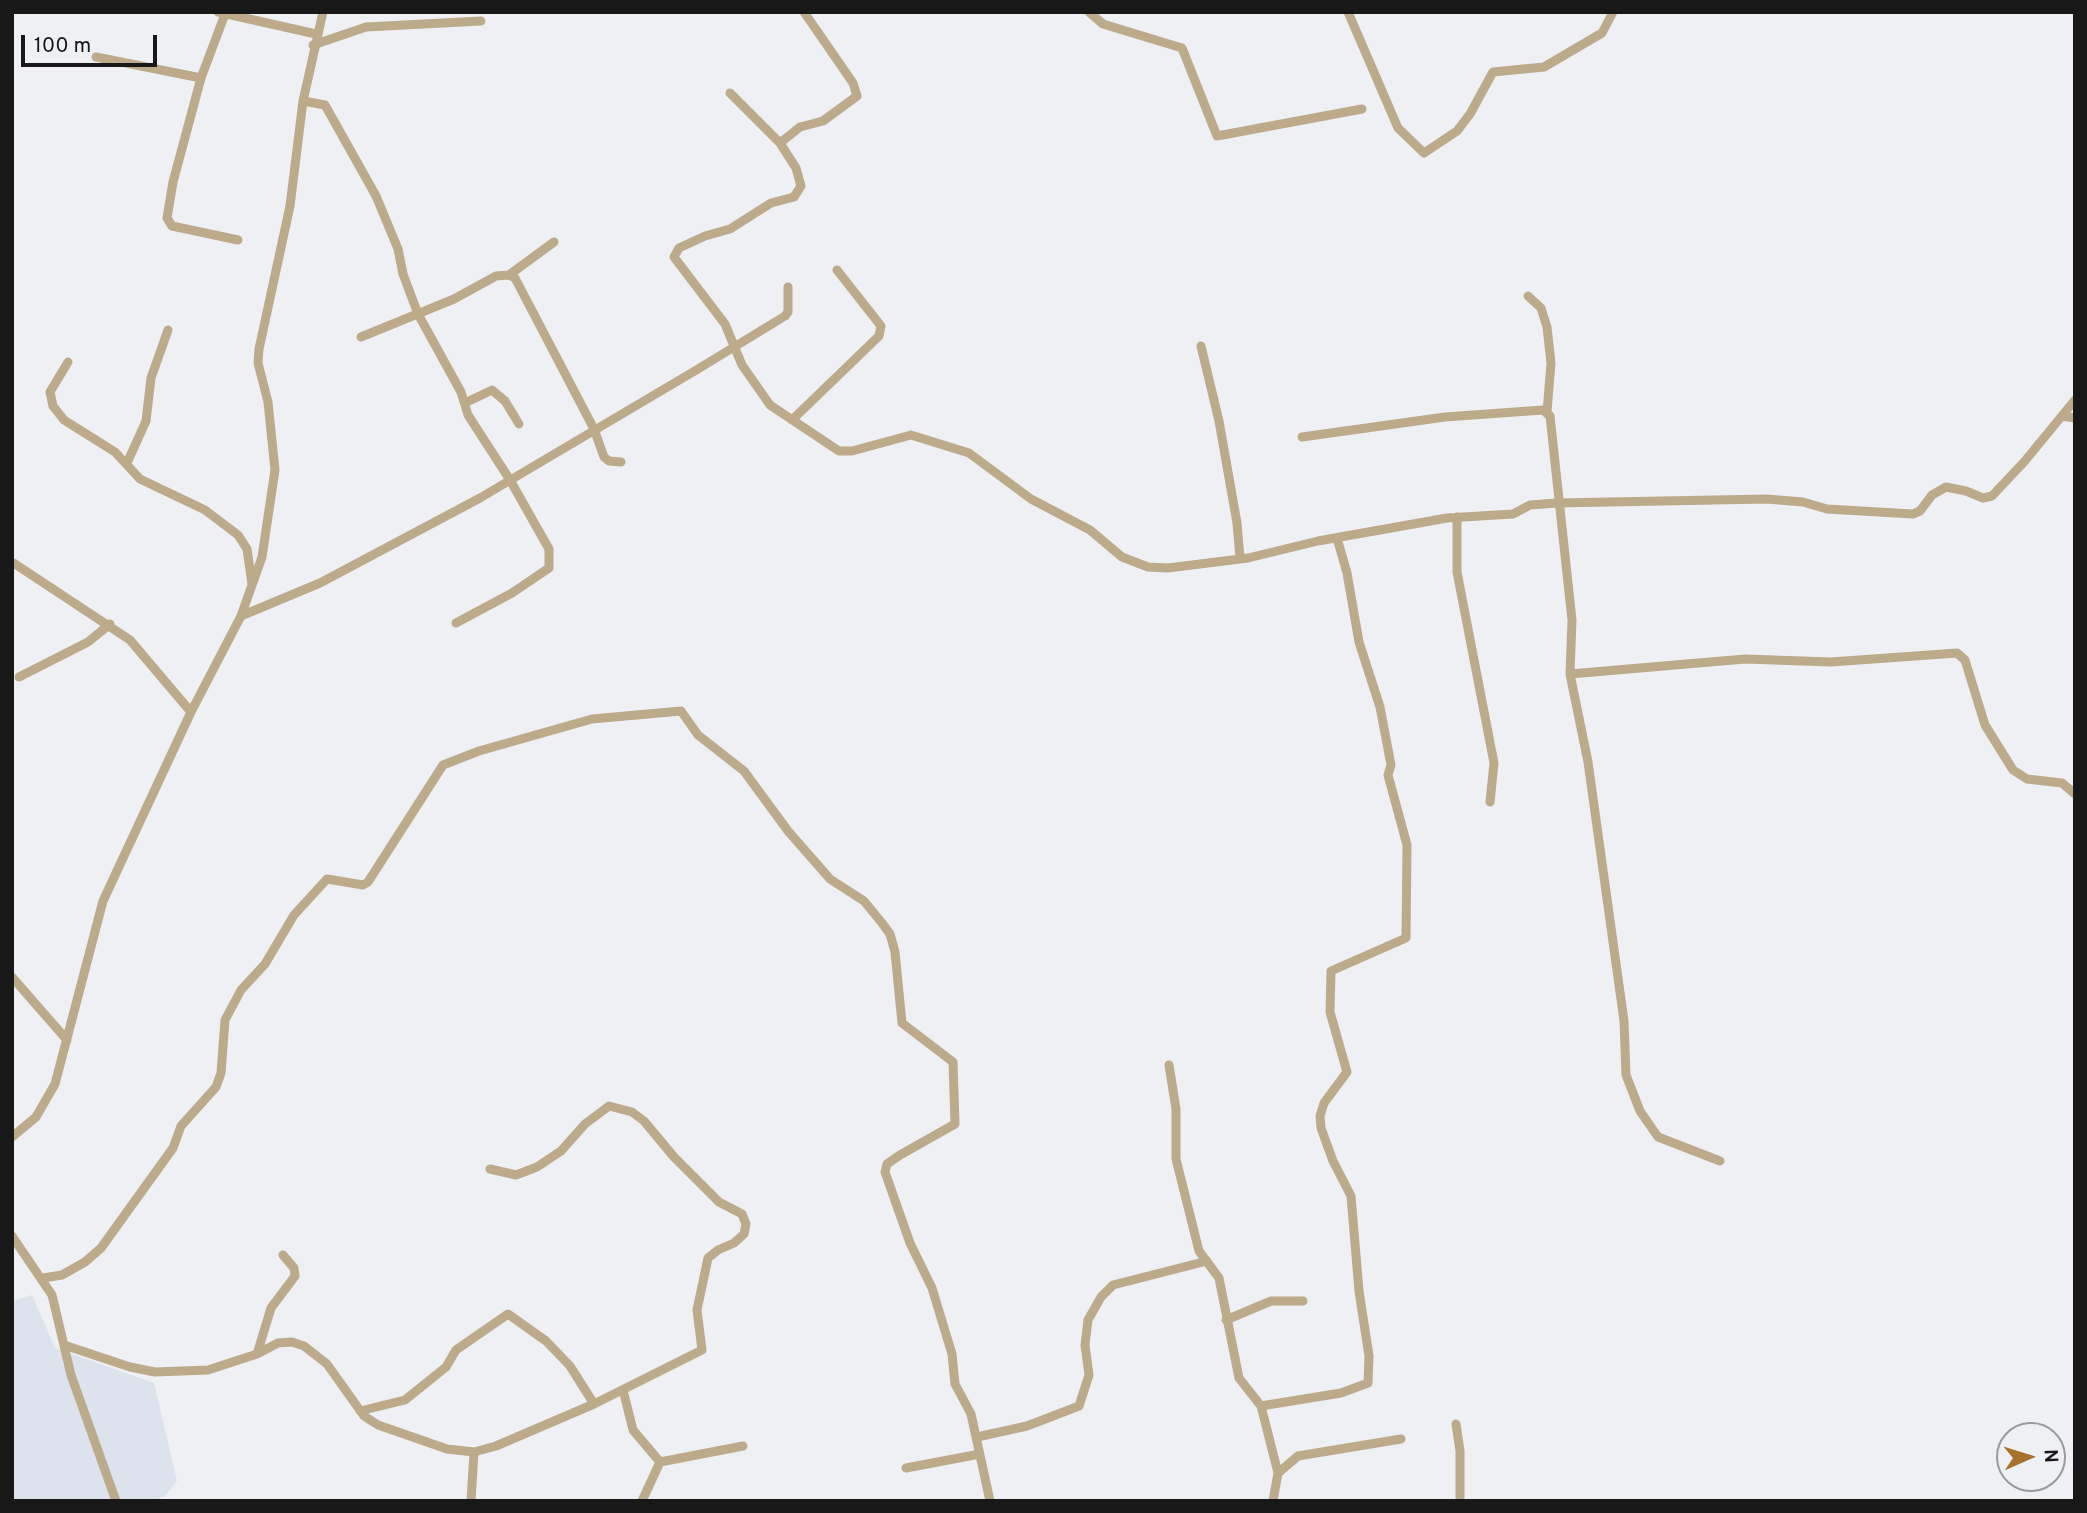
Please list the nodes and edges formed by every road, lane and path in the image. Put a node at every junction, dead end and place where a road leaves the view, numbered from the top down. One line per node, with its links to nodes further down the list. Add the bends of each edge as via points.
1 (323, 12): 8 (street)
2 (804, 12): 15 (street, via 853,83 857,96 835,114 800,127)
3 (1089, 12): 14 (street, via 1103,24 1182,48 1217,136)
4 (1348, 12): 5 (street, via 1398,128 1424,153 1457,131 1493,72 1544,66 1602,33)
5 (1612, 12)
6 (221, 13): 8 (street); 11 (street)
7 (481, 21): 9 (street, via 366,27)
8 (316, 34): 9 (street)
9 (313, 45): 13 (street)
10 (96, 57): 11 (street)
11 (201, 78): 16 (street, via 167,218 172,226)
12 (730, 93): 15 (street)
13 (303, 101): 22 (street, via 325,105 376,196); 45 (street, via 290,206 259,349 275,470 269,529)
14 (1362, 109)
15 (780, 143): 26 (street, via 801,186 794,197 771,203 730,229 679,248 674,257 725,324)
16 (238, 240)
17 (554, 242): 19 (street)
18 (837, 270): 33 (street, via 881,326 879,337)
19 (509, 275): 22 (street, via 496,276); 35 (street, via 516,278)
20 (788, 287): 26 (street, via 785,316)
21 (1528, 296): 30 (street, via 1541,308 1547,327 1551,363)
22 (418, 314): 24 (street); 29 (street)
23 (168, 330): 37 (street, via 151,378 146,421)
24 (361, 337)
25 (1201, 346): 43 (street, via 1219,421)
26 (733, 347): 33 (street, via 770,405); 35 (street)
27 (68, 362): 37 (street, via 50,392 53,406 64,420)
28 (2075, 400): 31 (street)
29 (465, 403): 34 (street, via 492,390); 39 (street)
30 (1547, 412): 36 (street, via 1445,417); 40 (street, via 1558,471)
31 (2062, 416): 32 (street); 40 (street, via 1992,496 1983,498 1946,487 1913,514 1826,509 1766,499)
32 (2075, 418)
33 (792, 420): 43 (street, via 839,451 911,435 970,453 1031,499 1090,530 1131,562 1168,568)
34 (519, 424)
35 (594, 429): 38 (street, via 604,457); 39 (street)
36 (1302, 438)
37 (127, 463): 45 (street, via 140,479 205,510 238,535 247,549)
38 (621, 463)
39 (510, 480): 46 (street, via 320,583); 47 (street, via 549,550 549,568)
40 (1557, 503): 41 (street, via 1530,505 1513,514); 49 (street, via 1572,620)
41 (1457, 517): 42 (street); 53 (street, via 1457,572 1494,763)
42 (1337, 538): 43 (street); 70 (street, via 1359,642 1380,707 1391,765 1388,775 1407,845 1406,938 1331,971 1330,1012 1347,1072 1320,1116 1333,1161 1351,1196 1368,1383 1341,1393)
43 (1240, 558)
44 (12, 562): 48 (street)
45 (252, 586): 46 (street)
46 (241, 616): 51 (street)
47 (456, 623)
48 (110, 624): 50 (street, via 88,642); 51 (street, via 131,640)
49 (1570, 674): 52 (street, via 1745,659 1831,662 1957,653 1965,660 1985,725 2013,770 2027,779 2062,783); 58 (street, via 1588,762 1624,1021 1626,1074 1640,1111 1658,1137)
50 (19, 677)
51 (191, 712): 55 (street, via 103,901)
52 (2075, 794)
53 (1490, 802)
54 (12, 977): 55 (street)
55 (67, 1040): 57 (street, via 47,1100 36,1117)
56 (1170, 1065): 62 (street, via 1177,1108 1176,1159 1199,1251)
57 (12, 1137)
58 (1720, 1161)
59 (490, 1170): 68 (street, via 516,1175 537,1167 561,1151 598,1112 608,1106 620,1107 644,1121 719,1202 741,1214 744,1234 708,1258 697,1310 702,1350)
60 (12, 1236): 63 (street)
61 (283, 1255): 67 (street, via 295,1276 271,1308)
62 (1207, 1261): 65 (street, via 1219,1278); 73 (street, via 1113,1285 1088,1320 1084,1345 1088,1376 1079,1406 1027,1426)
63 (43, 1278): 66 (street, via 59,1314); 73 (street, via 62,1275 100,1248 173,1148 181,1126 216,1087 225,1020 294,915 327,879 363,885 368,881 443,765 592,719 681,711 698,735 744,771 830,879 864,901 882,923 895,952 902,1023 953,1062 955,1124 900,1154 887,1164 885,1172 932,1288 952,1353 955,1384)
64 (1303, 1301): 65 (street, via 1271,1301)
65 (1226, 1320): 70 (street, via 1238,1378)
66 (64, 1345): 67 (street, via 155,1372 208,1370); 81 (street)
67 (257, 1354): 71 (street, via 278,1343 304,1346 327,1364)
68 (623, 1390): 69 (street); 78 (street, via 633,1430)
69 (594, 1404): 71 (street, via 570,1366 508,1314 456,1350 446,1367 405,1400); 76 (street)
70 (1261, 1406): 80 (street)
71 (360, 1411): 76 (street, via 394,1433 447,1450)
72 (1456, 1424): 86 (street)
73 (977, 1437): 77 (street)
74 (1401, 1439): 80 (street, via 1298,1456)
75 (743, 1446): 78 (street)
76 (474, 1452): 82 (street)
77 (980, 1454): 79 (street); 84 (street)
78 (660, 1462): 83 (street)
79 (906, 1468)
80 (1278, 1474): 85 (street)
81 (116, 1501)
82 (471, 1501)
83 (642, 1501)
84 (990, 1501)
85 (1273, 1501)
86 (1460, 1501)

